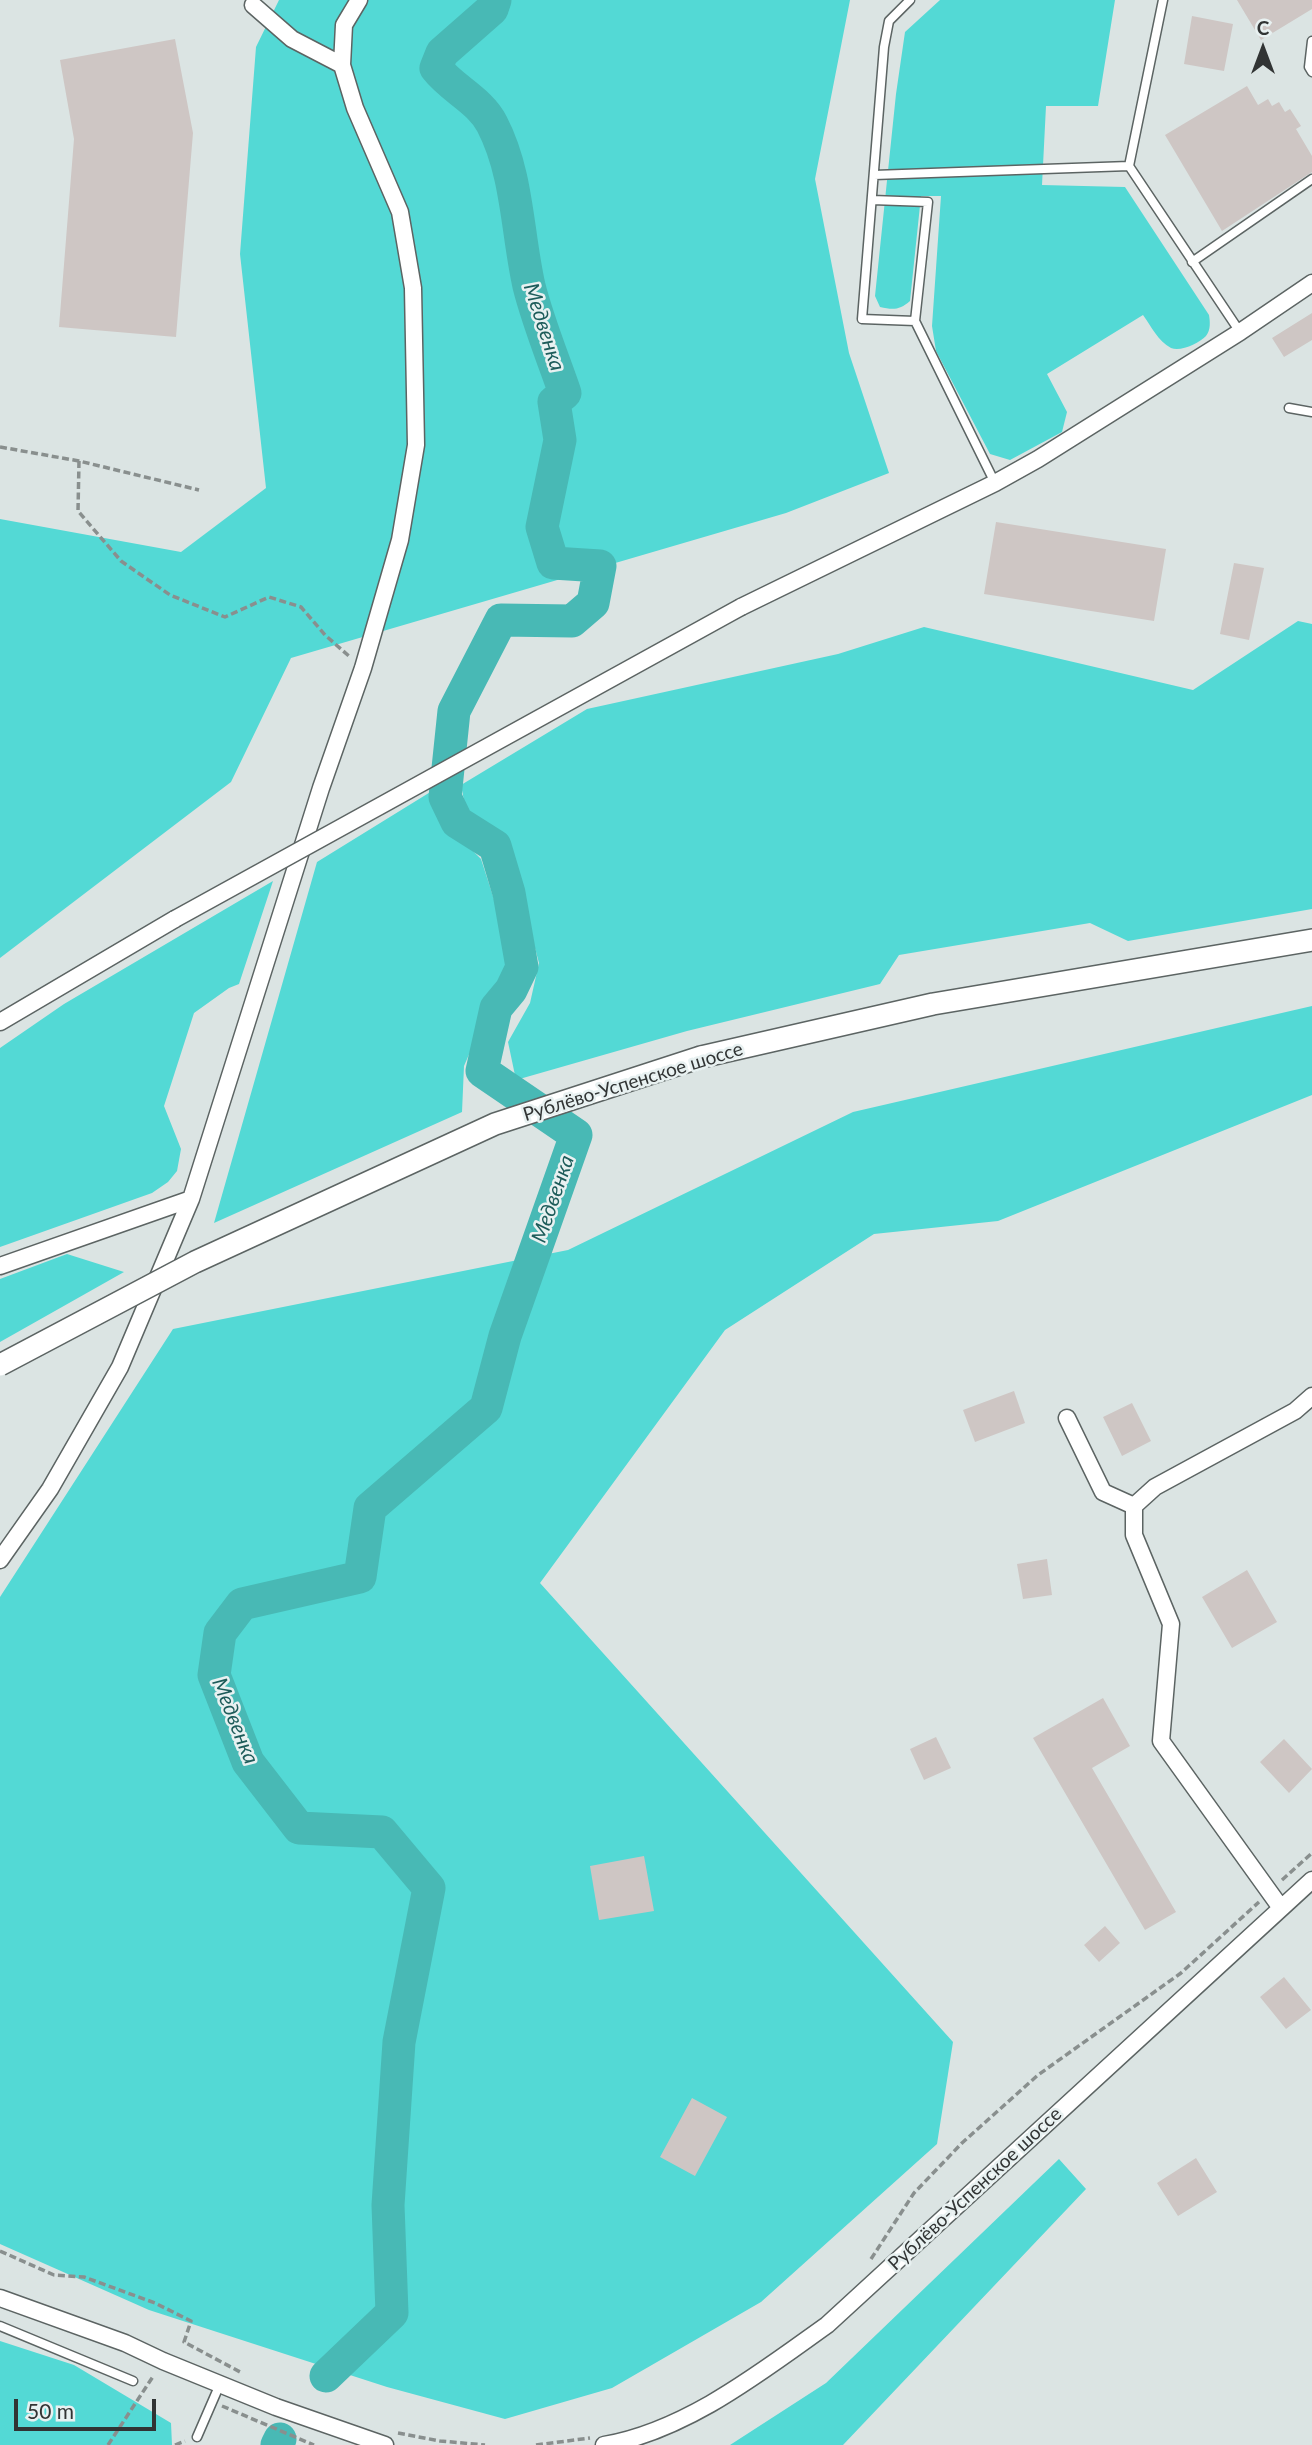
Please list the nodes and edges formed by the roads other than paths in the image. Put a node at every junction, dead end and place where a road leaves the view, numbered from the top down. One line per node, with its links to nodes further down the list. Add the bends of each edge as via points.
1 (359, 0): 6 (street, via 344,24)
2 (910, 0): 9 (lane, via 889,21)
3 (1163, 0): 8 (lane)
4 (253, 5): 6 (street, via 292,39)
5 (1312, 41): 7 (lane)
6 (342, 65): 21 (street, via 355,108 400,212 413,288 416,445 400,540 363,668)
7 (1312, 72)
8 (1129, 166): 9 (lane); 12 (lane)
9 (874, 175): 11 (lane)
10 (1312, 179): 12 (lane)
11 (872, 200): 14 (lane, via 862,319); 14 (lane, via 928,202)
12 (1192, 262): 15 (lane)
13 (1312, 283): 15 (street)
14 (915, 321): 18 (lane)
15 (1240, 332): 18 (street)
16 (1289, 408): 17 (lane)
17 (1312, 412)
18 (996, 483): 20 (street, bridge, via 741,607 175,919)
19 (1312, 940): 23 (main road, Рублёво-Успенское шоссе, bridge, via 933,1004 701,1057 495,1124 195,1262)
20 (0, 1022)
21 (191, 1199): 22 (street); 27 (street, via 120,1367 50,1489)
22 (0, 1266)
23 (0, 1365)
24 (1312, 1396): 26 (street, via 1295,1411 1155,1487)
25 (1067, 1418): 26 (street, via 1103,1492)
26 (1134, 1506): 29 (street, via 1134,1535 1171,1624 1161,1741)
27 (0, 1560)
28 (1312, 1880): 29 (street, Рублёво-Успенское шоссе)
29 (1281, 1908): 35 (street, Рублёво-Успенское шоссе, via 827,2325 741,2386 670,2424)
30 (0, 2298): 33 (street, via 125,2343)
31 (0, 2326): 32 (lane)
32 (133, 2381)
33 (220, 2384): 34 (lane); 36 (street)
34 (197, 2437)
35 (600, 2441)
36 (385, 2445)

